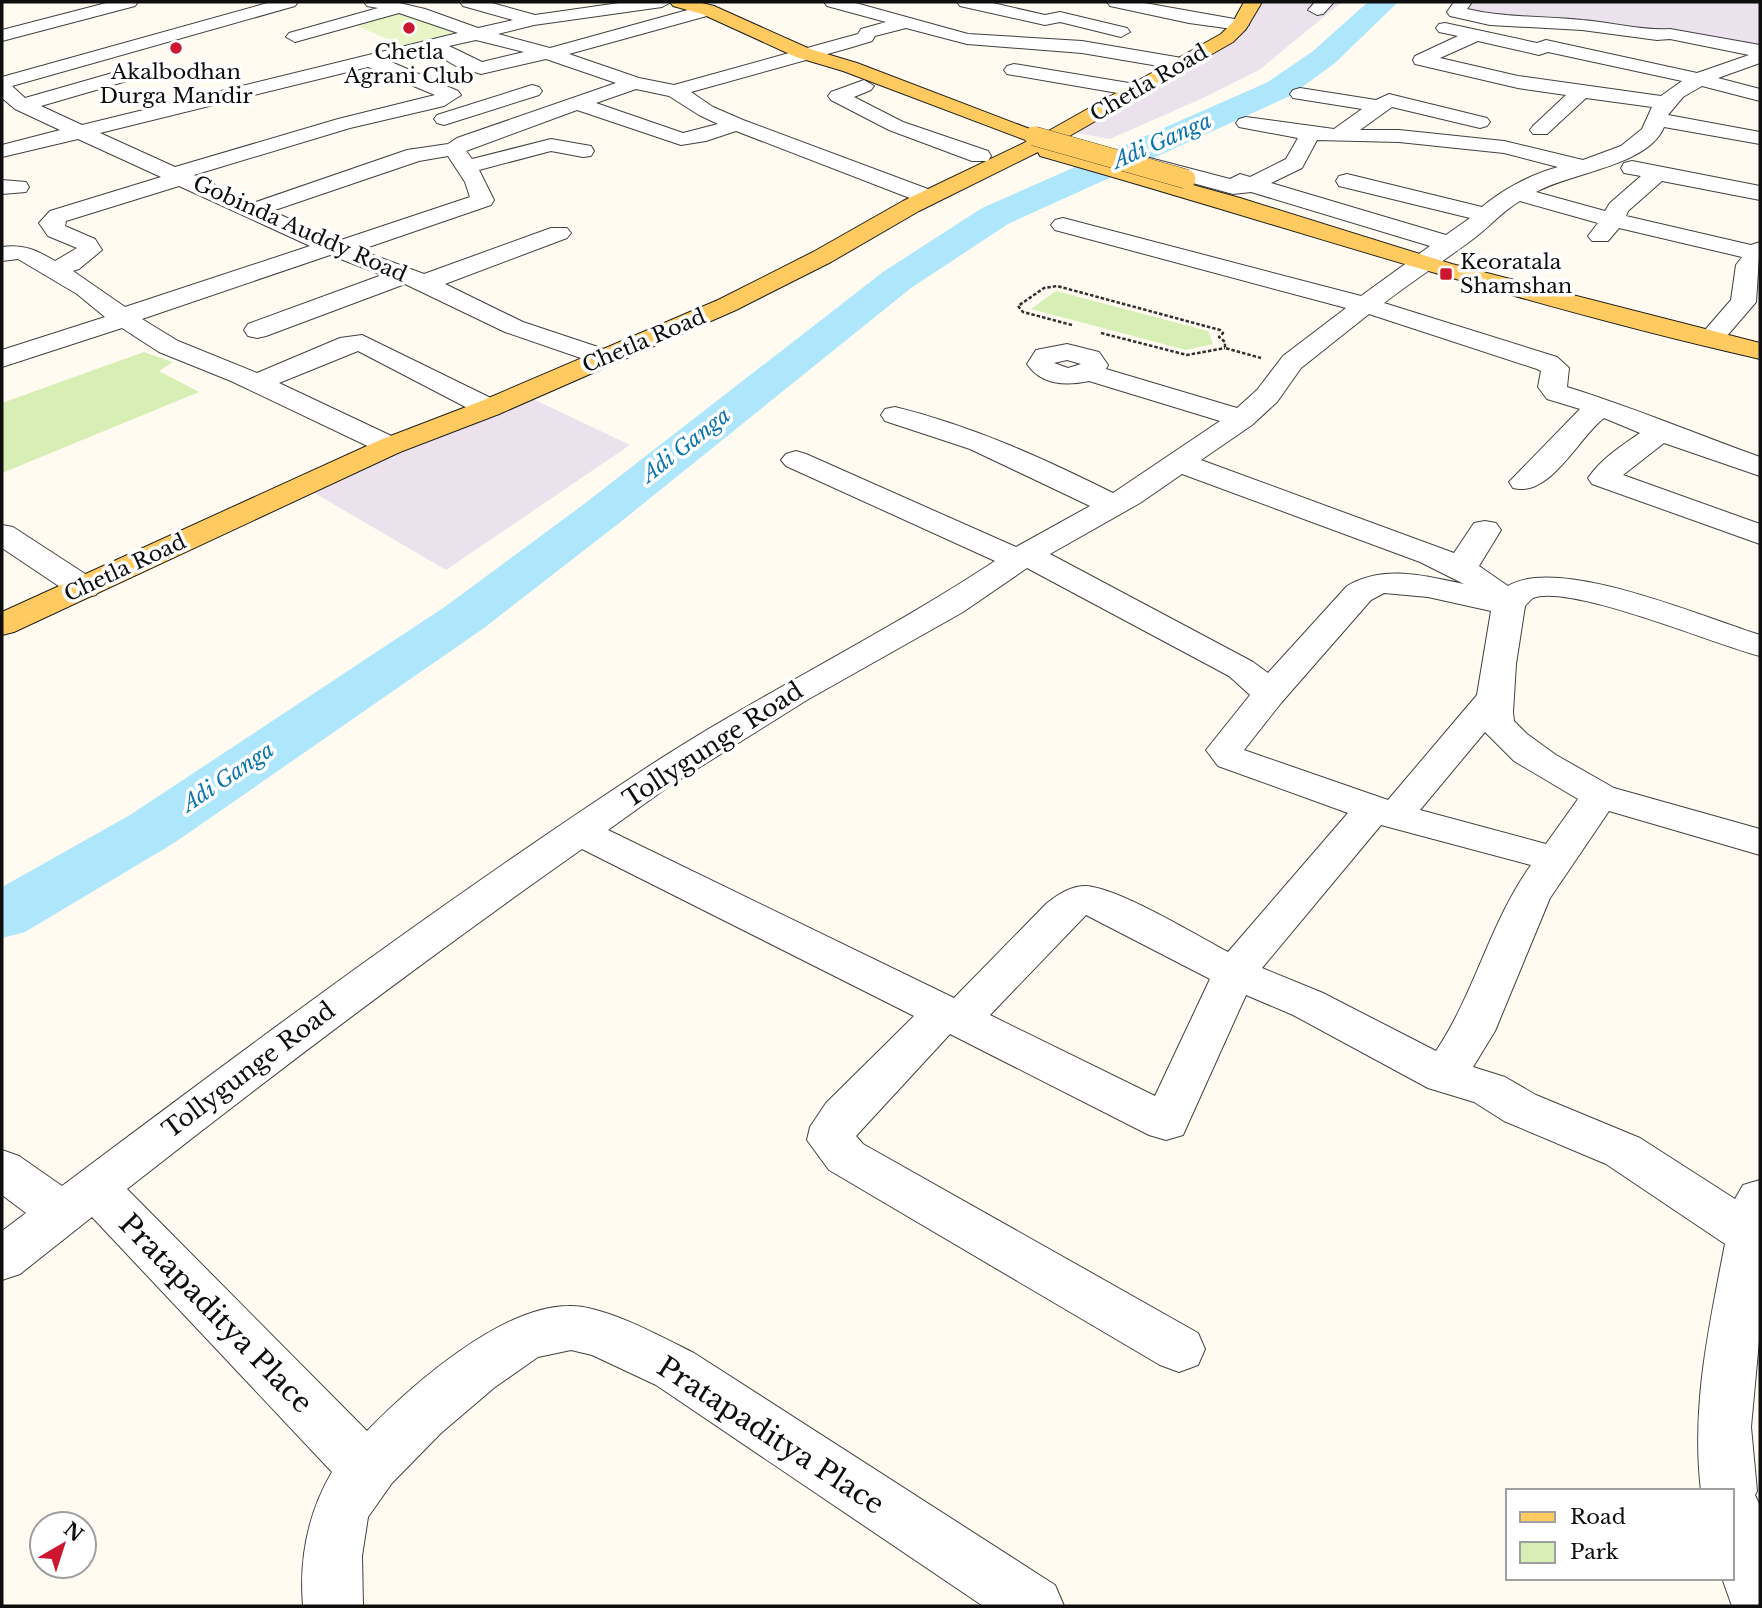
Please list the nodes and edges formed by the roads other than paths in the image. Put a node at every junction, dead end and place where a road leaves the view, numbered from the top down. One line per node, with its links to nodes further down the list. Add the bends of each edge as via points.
1 (82, 2): 16 (street)
2 (129, 2): 16 (street)
3 (289, 2): 18 (street)
4 (548, 2): 19 (street)
5 (662, 2): 19 (street)
6 (679, 2): 15 (main road)
7 (838, 2): 24 (street)
8 (966, 2): 34 (street, via 1045,20 1060,17)
9 (1116, 2): 25 (street)
10 (1253, 2): 25 (main road, Chetla Road)
11 (1463, 2): 26 (street, via 1456,12 1470,17)
12 (211, 3): 18 (street)
13 (479, 3): 20 (street); 22 (street)
14 (386, 4): 20 (street); 23 (street)
15 (701, 5): 30 (street); 42 (main road)
16 (102, 8): 29 (street)
17 (1610, 10): 26 (street)
18 (248, 13): 45 (street)
19 (573, 13): 22 (street)
20 (425, 15): 28 (street)
21 (1690, 19): 31 (street, via 1703,22)
22 (533, 20): 28 (street)
23 (345, 23): 32 (street); 39 (street)
24 (904, 23): 33 (street); 43 (street, via 967,39)
25 (1240, 25): 43 (main road, Chetla Road, via 1208,49)
26 (1582, 25): 27 (street, via 1622,32)
27 (1656, 26): 31 (street); 47 (street, via 1657,38)
28 (475, 34): 37 (street); 41 (street)
29 (6, 35): 45 (street)
30 (615, 36): 38 (street); 41 (street)
31 (1681, 36): 40 (street)
32 (295, 37)
33 (866, 37): 36 (street); 42 (street)
34 (1139, 37)
35 (1449, 37): 47 (street, via 1474,36 1539,49 1546,46); 52 (street, via 1422,60); 65 (street, via 1516,62 1531,61)
36 (893, 43)
37 (433, 45): 39 (street); 49 (street)
38 (648, 45)
39 (407, 50): 46 (street)
40 (1760, 51)
41 (548, 53): 49 (street); 53 (street)
42 (803, 53): 48 (main road); 58 (street)
43 (1181, 54): 56 (main road, Chetla Road)
44 (1760, 57): 51 (street)
45 (93, 58): 62 (street); 62 (street, via 140,78)
46 (369, 60): 54 (street); 67 (street, via 451,95)
47 (1618, 61): 51 (street)
48 (828, 63): 55 (main road, via 833,74); 83 (main road, via 850,67); 83 (street, via 859,65)
49 (481, 68): 57 (street)
50 (1014, 70): 56 (street)
51 (1700, 79): 60 (street); 65 (street)
52 (1518, 82): 59 (street); 71 (street, via 1495,100)
53 (635, 83): 58 (street); 64 (street)
54 (267, 85): 63 (street); 77 (street)
55 (864, 86): 83 (main road, via 968,126); 87 (street, via 838,96 896,126)
56 (1135, 90): 83 (main road, Chetla Road)
57 (532, 91): 64 (street); 70 (street)
58 (675, 91): 74 (street)
59 (1581, 91): 65 (street); 76 (street)
60 (1756, 92)
61 (1300, 94): 66 (street)
62 (10, 100): 77 (street, Gobinda Auddy Road)
63 (300, 102)
64 (574, 104): 74 (street, via 681,139); 79 (street)
65 (1668, 104): 82 (street); 89 (street, via 1651,132 1629,150)
66 (1379, 106): 71 (street, via 1389,100); 81 (street)
67 (411, 108): 70 (street); 72 (street)
68 (755, 109): 80 (street, via 728,117)
69 (323, 113): 72 (street)
70 (444, 119): 79 (street)
71 (1480, 122): 84 (street)
72 (345, 123): 91 (street)
73 (1245, 123): 78 (street)
74 (736, 124): 80 (street)
75 (799, 125): 80 (street)
76 (1540, 130)
77 (77, 131): 85 (street); 91 (street, Gobinda Auddy Road)
78 (1311, 133): 81 (street); 94 (street, via 1294,163)
79 (489, 135): 88 (street, via 464,142)
80 (770, 135): 97 (street)
81 (1337, 136): 84 (street, via 1399,136)
82 (1760, 138)
83 (1036, 139): 92 (main road, bridge); 94 (street, bridge, via 1089,147 1233,187); 97 (main road, Chetla Road)
84 (1473, 144): 89 (street)
85 (2, 151)
86 (583, 151): 88 (street, via 548,145)
87 (980, 156)
88 (460, 158): 98 (street, via 415,155); 106 (street, via 483,197 480,202)
89 (1592, 164): 90 (street); 96 (street, Tollygunge Road, via 1549,176)
90 (1658, 173): 95 (street); 101 (street, via 1618,208)
91 (180, 176): 98 (street, Gobinda Auddy Road); 105 (street, via 58,216 51,223 56,231)
92 (1182, 177): 94 (street); 107 (main road)
93 (1346, 181): 99 (street)
94 (1251, 185): 107 (street)
95 (1760, 193)
96 (1518, 194): 99 (street, Tollygunge Road); 101 (street)
97 (928, 197): 118 (main road, Chetla Road, via 727,305)
98 (253, 210): 106 (street, Gobinda Auddy Road)
99 (1488, 214): 100 (street); 107 (street, Tollygunge Road)
100 (1517, 219)
101 (1613, 220): 103 (street, via 1598,239); 108 (street)
102 (1063, 225): 112 (street)
103 (1571, 232)
104 (559, 233): 111 (street)
105 (69, 236): 109 (street); 110 (street, via 90,250 70,264)
106 (335, 248): 111 (street, Gobinda Auddy Road); 113 (street, via 170,299)
107 (1426, 251): 112 (street, Tollygunge Road); 115 (main road)
108 (1759, 252): 115 (street, via 1748,265 1743,302)
109 (5, 253): 110 (street, via 26,254)
110 (52, 269): 113 (street)
111 (414, 280): 114 (street); 118 (street, Gobinda Auddy Road, via 514,327)
112 (1366, 305): 122 (street, via 1547,363 1555,368 1552,387 1557,393); 125 (street, Tollygunge Road, via 1289,366)
113 (126, 318): 119 (street); 121 (street, via 168,345)
114 (257, 330)
115 (1716, 334): 116 (main road); 117 (main road)
116 (1760, 339)
117 (1760, 351)
118 (604, 358): 123 (main road, Chetla Road)
119 (2, 359)
120 (1089, 372): 125 (street)
121 (256, 383): 123 (street, via 349,344 362,343); 127 (street)
122 (1602, 407): 126 (street); 131 (street)
123 (489, 408): 127 (main road, Chetla Road)
124 (895, 415): 132 (street, via 939,426 1032,463)
125 (1242, 419): 129 (street, Tollygunge Road)
126 (1661, 432): 130 (street); 135 (street, via 1602,478)
127 (390, 446): 138 (main road, Chetla Road)
128 (796, 460): 136 (street)
129 (1181, 463): 132 (street, Tollygunge Road); 137 (street)
130 (1760, 467)
131 (1524, 482)
132 (1114, 506): 136 (street, Tollygunge Road)
133 (1485, 530): 137 (street)
134 (2, 534): 138 (street)
135 (1760, 535)
136 (1023, 557): 142 (street, via 1241,669); 146 (street, Tollygunge Road, via 951,605 794,692)
137 (1461, 568): 139 (street, via 1490,585)
138 (84, 588): 140 (main road, Chetla Road)
139 (1509, 605): 141 (street, via 1522,590 1565,587); 142 (street, via 1409,584 1372,585 1359,593); 143 (street)
140 (2, 625)
141 (1760, 646)
142 (1268, 695): 145 (street, via 1225,750 1231,758)
143 (1494, 698): 144 (street, via 1496,721 1515,743); 145 (street)
144 (1600, 796): 147 (street); 148 (street)
145 (1384, 813): 148 (street); 149 (street)
146 (580, 832): 150 (street); 153 (street, Tollygunge Road, via 332,1008)
147 (1760, 842)
148 (1555, 859): 151 (street, via 1530,896 1473,1031)
149 (1234, 973): 150 (street, via 1112,909 1077,901); 150 (street, via 1166,1122); 151 (street, via 1308,1004)
150 (951, 1016): 156 (street, via 843,1116 831,1140 846,1157)
151 (1444, 1076): 154 (street, via 1489,1089 1520,1108 1623,1151)
152 (2, 1169): 153 (street, Pratapaditya Place)
153 (78, 1200): 155 (street, Tollygunge Road); 157 (street, Pratapaditya Place)
154 (1758, 1227): 158 (street, via 1729,1361 1725,1418)
155 (2, 1259)
156 (1179, 1349)
157 (367, 1469): 161 (street, Pratapaditya Place, via 343,1506 330,1578); 162 (street, Pratapaditya Place, via 408,1428 487,1363 522,1340 570,1328 619,1343 675,1369)
158 (1729, 1489)
159 (1734, 1518): 160 (street, via 1740,1550)
160 (1760, 1601)
161 (334, 1606)
162 (1034, 1606)

